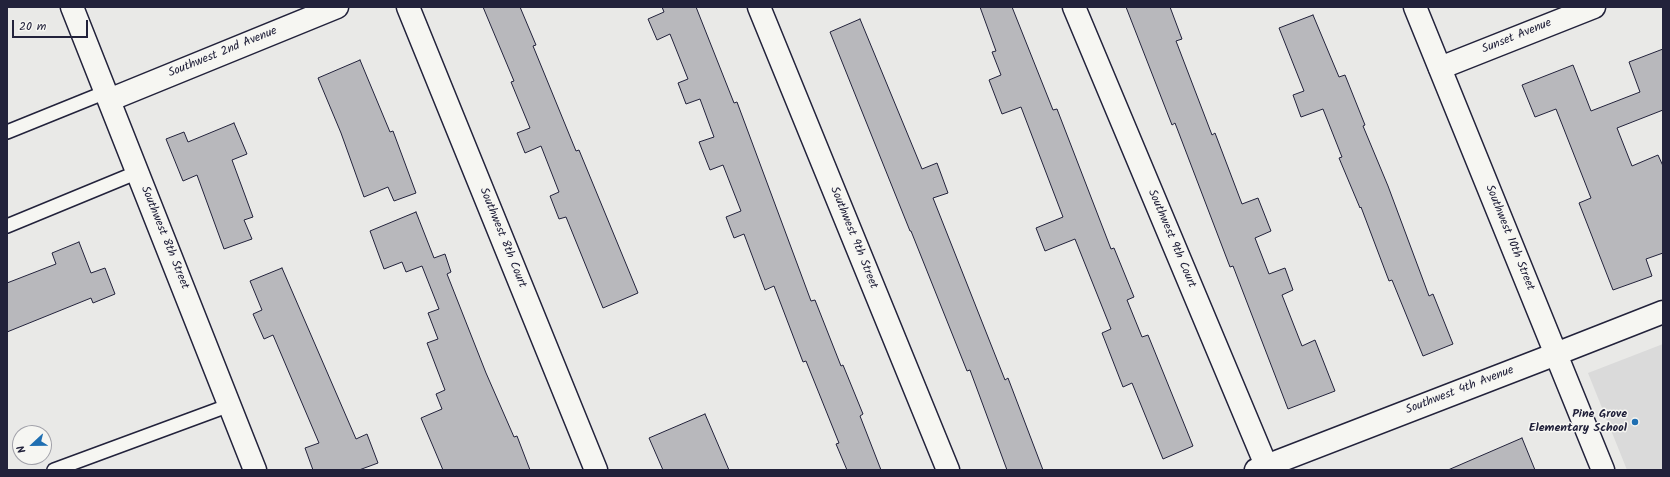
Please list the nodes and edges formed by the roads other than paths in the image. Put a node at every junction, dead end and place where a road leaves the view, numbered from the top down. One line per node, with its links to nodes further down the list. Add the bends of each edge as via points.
1 (72, 7): 9 (street, Southwest 8th Street)
2 (337, 7): 9 (street, Southwest 2nd Avenue)
3 (408, 7): 19 (street, Southwest 8th Court)
4 (759, 7): 20 (street, Southwest 9th Street)
5 (1074, 7): 16 (street, Southwest 9th Court)
6 (1415, 7): 8 (street, Southwest 10th Street)
7 (1594, 7): 8 (street, Sunset Avenue)
8 (1440, 68): 14 (street, Southwest 10th Street)
9 (107, 96): 10 (lane); 11 (street, Southwest 8th Street)
10 (7, 132)
11 (138, 172): 12 (lane); 15 (street, Southwest 8th Street)
12 (7, 226)
13 (1663, 312): 14 (street, Southwest 4th Avenue)
14 (1556, 354): 16 (street, Southwest 4th Avenue); 21 (street, Southwest 10th Street)
15 (230, 406): 17 (lane); 18 (street, Southwest 8th Street)
16 (1263, 469)
17 (54, 470)
18 (255, 470)
19 (596, 470)
20 (948, 470)
21 (1603, 470)

